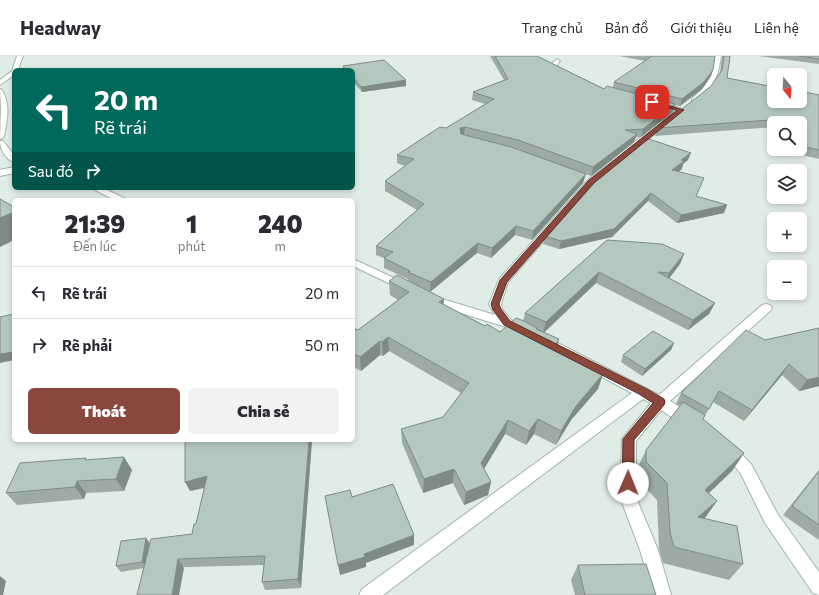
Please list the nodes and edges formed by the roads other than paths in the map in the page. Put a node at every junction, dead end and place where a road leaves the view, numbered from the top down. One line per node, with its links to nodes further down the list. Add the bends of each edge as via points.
1 (20, 56): 4 (street)
2 (718, 56): 10 (street, via 715,77 705,91)
3 (557, 61): 6 (street, via 552,66 555,70)
4 (16, 68)
5 (12, 73): 7 (street)
6 (569, 76)
7 (0, 83)
8 (1, 95): 11 (street, via 6,116)
9 (652, 102): 10 (street)
10 (681, 110): 21 (street, via 588,180 503,281 495,304)
11 (1, 126): 12 (street)
12 (0, 137)
13 (0, 143): 14 (street)
14 (12, 158)
15 (12, 170): 16 (street)
16 (0, 173)
17 (100, 190): 18 (street)
18 (118, 198)
19 (355, 263): 21 (street, via 431,299)
20 (766, 308): 23 (street)
21 (507, 323): 22 (street)
22 (643, 392): 23 (street); 27 (street)
23 (660, 402): 24 (street); 28 (street, via 629,439 628,497 649,550)
24 (699, 426)
25 (719, 439): 26 (street, via 746,469 771,518)
26 (819, 587)
27 (368, 595)
28 (662, 595)

